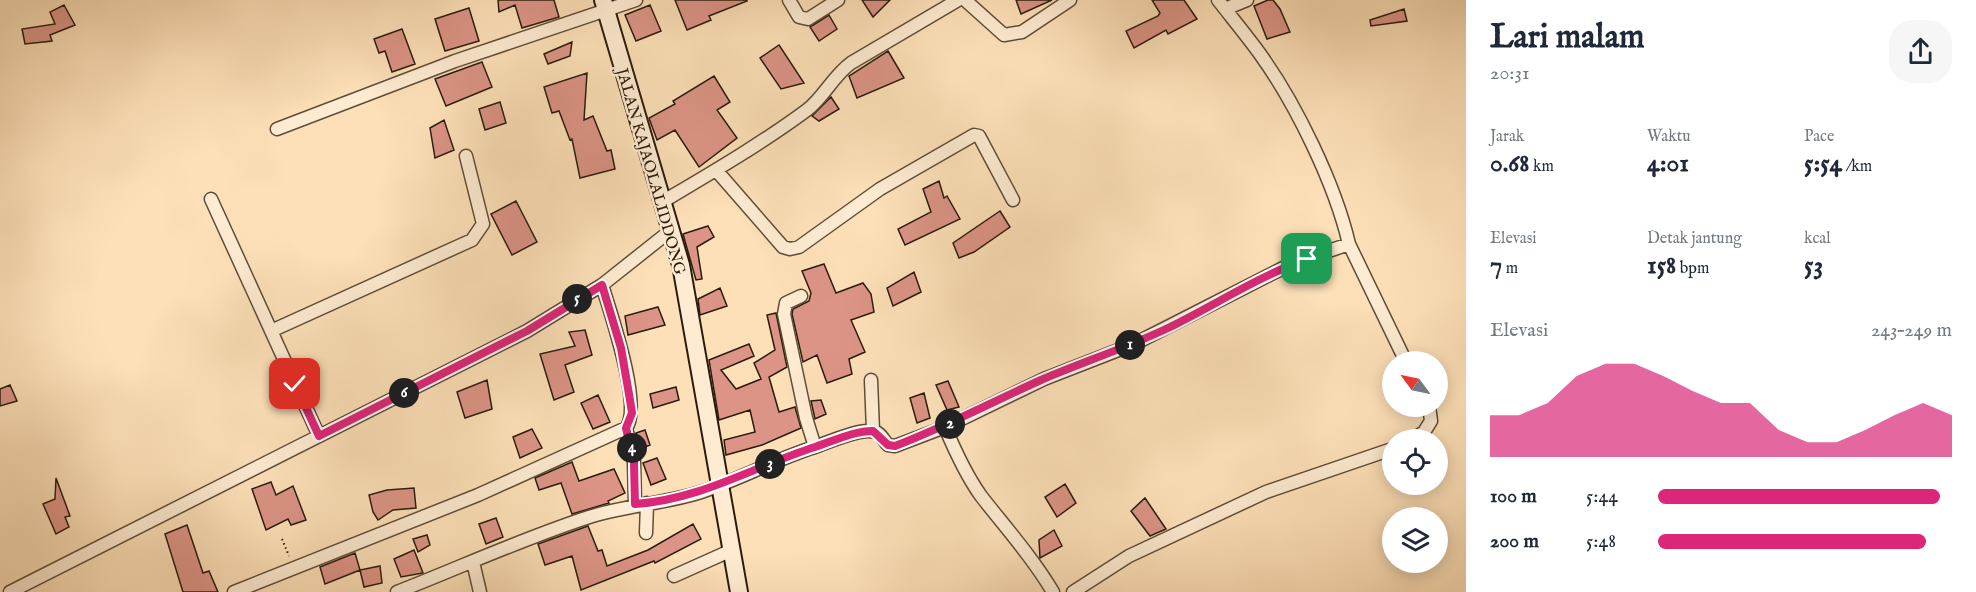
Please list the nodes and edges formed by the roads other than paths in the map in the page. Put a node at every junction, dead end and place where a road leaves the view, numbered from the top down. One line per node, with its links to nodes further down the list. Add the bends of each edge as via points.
1 (636, 0): 9 (street)
2 (789, 0): 3 (street, via 802,19)
3 (838, 0)
4 (958, 0): 12 (street, via 851,63 837,73 808,108)
5 (965, 0): 6 (street, via 1004,35 1022,32)
6 (1070, 0)
7 (1247, 0): 8 (street)
8 (1222, 5): 17 (street, via 1261,55 1288,101 1336,198)
9 (604, 6): 10 (street); 15 (street, JALAN KAJAOLALIDDONG)
10 (277, 129)
11 (466, 156): 20 (street, via 483,224 472,240)
12 (716, 170): 14 (street, via 783,247 790,249 799,247 880,189 974,135 979,136); 15 (street)
13 (211, 199): 20 (street)
14 (1013, 200)
15 (662, 202): 16 (street, JALAN KAJAOLALIDDONG)
16 (670, 231): 18 (street); 29 (street, JALAN KAJAOLALIDDONG, via 681,265)
17 (1349, 244): 21 (street); 23 (street, via 1292,264 1134,344 1044,379)
18 (602, 285): 24 (street, via 621,348 630,400 632,413); 26 (street, via 527,331)
19 (801, 296): 27 (street, via 786,303 784,314)
20 (271, 331): 26 (street)
21 (1401, 351)
22 (871, 380): 25 (street)
23 (945, 427): 25 (street, via 892,447); 40 (street, via 981,495 1035,562)
24 (626, 428): 30 (street); 37 (street, via 478,495)
25 (873, 431): 27 (street)
26 (319, 436): 36 (street)
27 (816, 447): 29 (street)
28 (1382, 452): 41 (street, via 1266,492 1129,556)
29 (720, 484): 30 (street, via 684,497); 32 (street, JALAN KAJAOLALIDDONG)
30 (641, 504): 31 (street); 33 (street, via 588,517)
31 (646, 533)
32 (732, 550): 34 (street); 39 (street, JALAN KAJAOLALIDDONG)
33 (473, 562): 35 (street); 38 (street)
34 (674, 576)
35 (401, 591)
36 (10, 592)
37 (234, 592)
38 (480, 592)
39 (739, 592)
40 (1053, 592)
41 (1073, 592)

